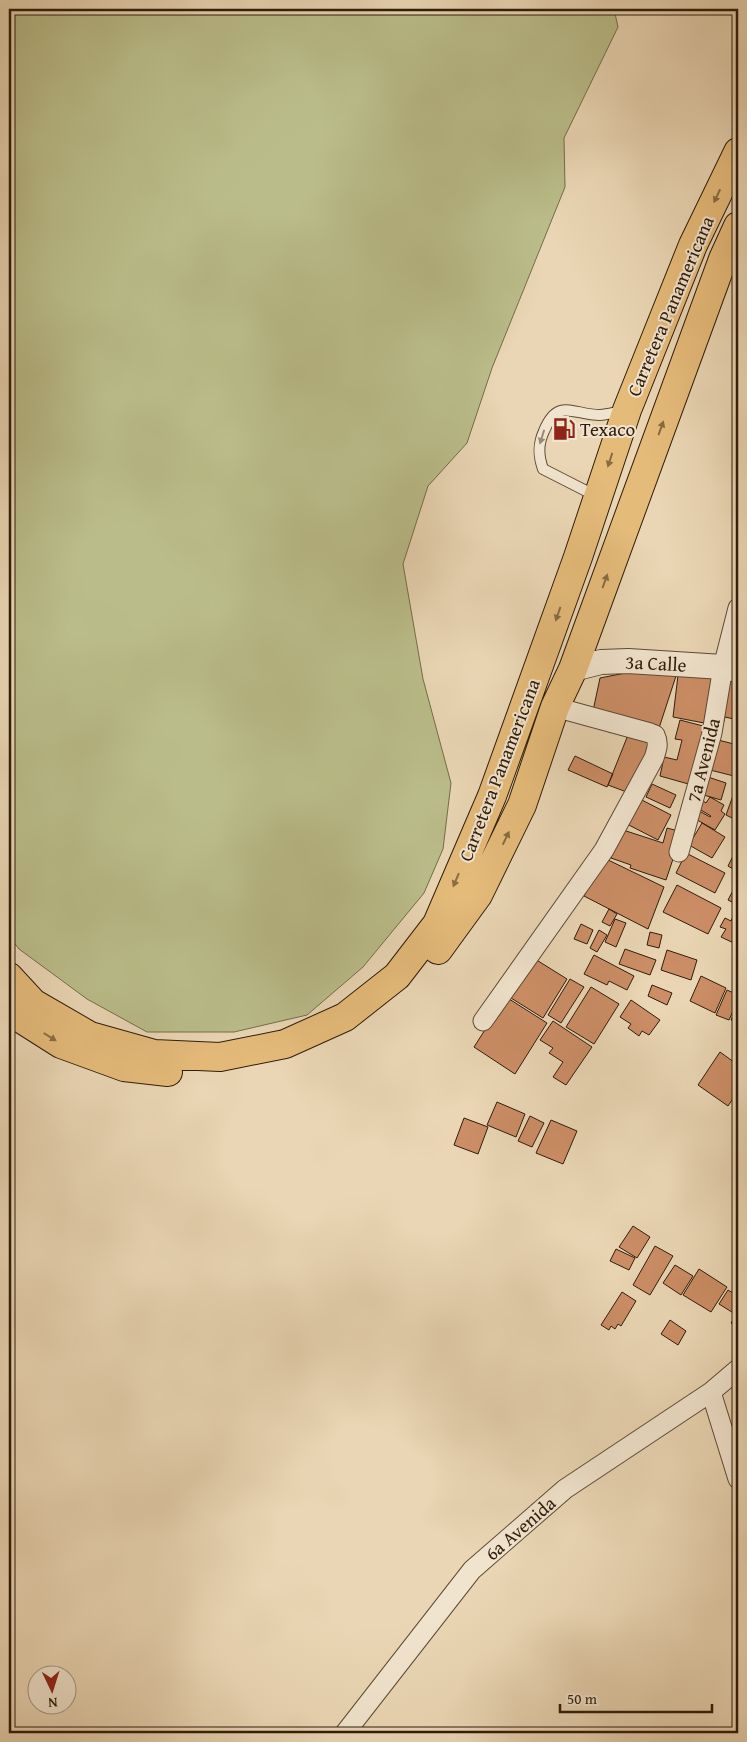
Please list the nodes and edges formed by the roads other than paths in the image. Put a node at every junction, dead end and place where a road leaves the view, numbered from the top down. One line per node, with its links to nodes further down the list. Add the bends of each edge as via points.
1 (738, 152): 3 (highway, Carretera Panamericana, one-way to 3, via 694,245)
2 (738, 226): 6 (highway, Carretera Panamericana, one-way to 2, via 719,268)
3 (627, 410): 4 (highway, Carretera Panamericana, one-way to 4); 4 (lane, one-way to 4, via 600,415 563,410 549,418 540,440 538,457 543,468)
4 (598, 497): 10 (highway, Carretera Panamericana, one-way to 10, via 492,796 438,924 397,976 345,1016 284,1044 220,1057 154,1054 90,1036 32,1003)
5 (738, 608): 7 (street, 7a Avenida)
6 (573, 669): 7 (street, 3a Calle, via 601,662 628,661); 8 (highway, Carretera Panamericana)
7 (731, 669): 9 (street, 7a Avenida)
8 (555, 707): 11 (highway, Carretera Panamericana, one-way to 8, via 61,1044 124,1067 195,1075 258,1066 327,1040 373,1014 429,963 478,895 522,805); 12 (street, via 650,733 655,735 658,748 604,850)
9 (679, 852)
10 (9, 978)
11 (9, 1011)
12 (483, 1021)
13 (738, 1369): 14 (street, 6a Avenida)
14 (711, 1392): 15 (street); 16 (street, 6a Avenida, via 565,1489 472,1570)
15 (738, 1479)
16 (345, 1733)

